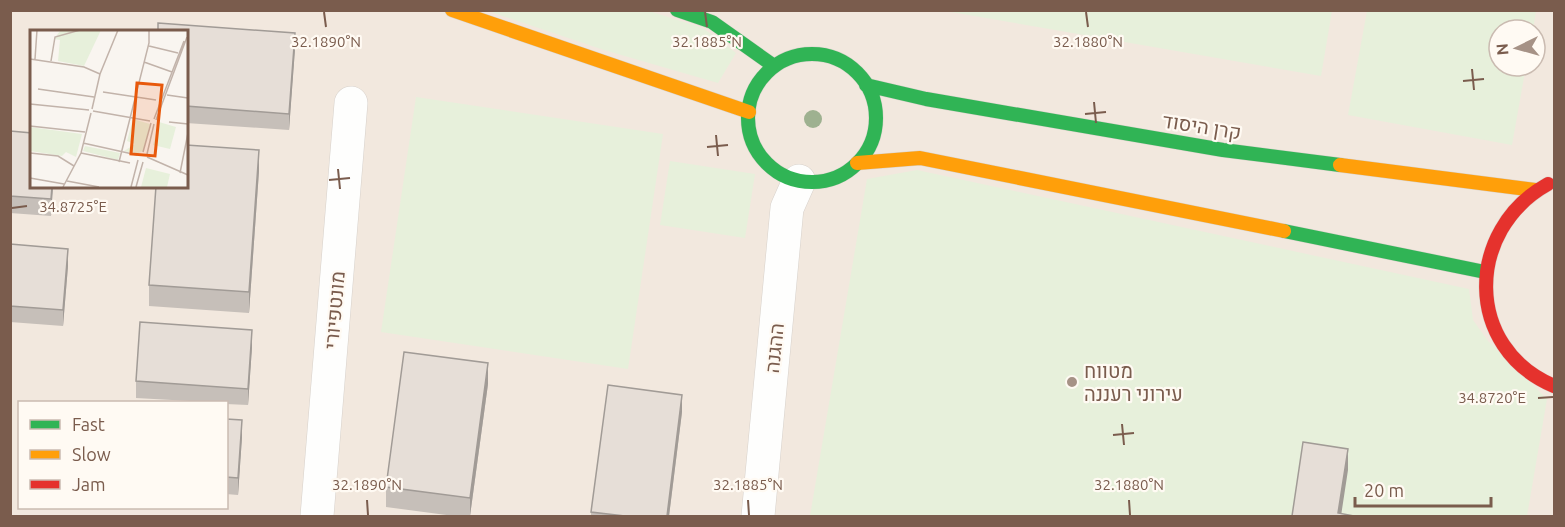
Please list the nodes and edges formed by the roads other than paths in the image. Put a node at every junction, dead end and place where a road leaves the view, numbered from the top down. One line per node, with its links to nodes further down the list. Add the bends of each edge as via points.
1 (452, 10): 6 (street)
2 (677, 10): 3 (street, via 712,22)
3 (774, 66): 4 (street, via 793,57 814,54 834,58 853,69); 6 (street, via 759,81)
4 (866, 85): 7 (street, via 874,105 875,126 870,146); 10 (street, קרן היסוד, via 1222,150)
5 (351, 104): 13 (street, מונטפיורי)
6 (749, 112): 9 (street, via 753,142 763,161)
7 (857, 164): 9 (street, via 841,176 821,182); 11 (street, via 920,158)
8 (1554, 181): 10 (street)
9 (800, 182): 14 (street, ההגנה, via 787,208)
10 (1535, 190): 11 (street, via 1511,212 1494,240)
11 (1485, 272): 12 (street, via 1487,306 1499,336 1518,363)
12 (1554, 386)
13 (317, 516)
14 (758, 516)

